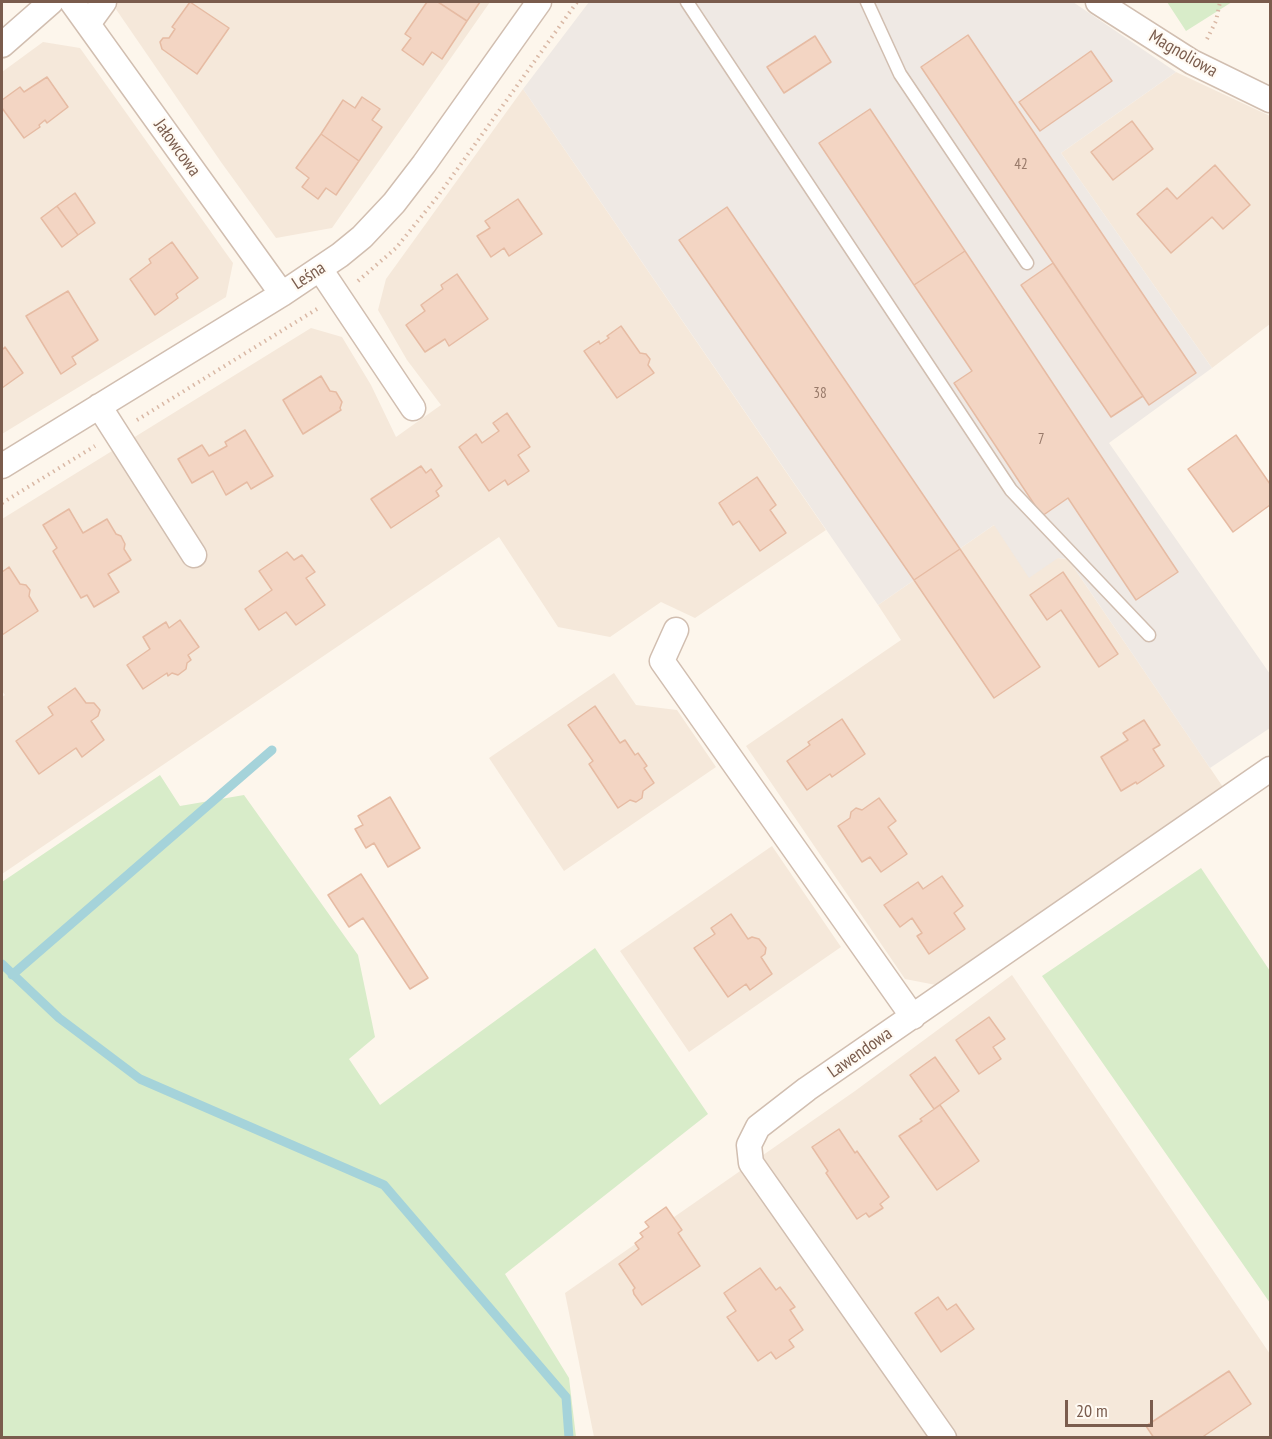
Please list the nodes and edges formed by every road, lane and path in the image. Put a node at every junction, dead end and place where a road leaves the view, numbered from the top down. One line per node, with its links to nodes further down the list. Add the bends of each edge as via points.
1 (51, 2): 10 (street)
2 (72, 2): 9 (street, Jałowcowa)
3 (104, 2): 9 (street)
4 (539, 2): 14 (street, Leśna, via 394,203 362,237)
5 (687, 2): 21 (lane, via 1011,490)
6 (867, 2): 13 (lane, via 900,74)
7 (1098, 2): 11 (street, Magnoliowa)
8 (1220, 2): 11 (path, via 1208,39)
9 (88, 24): 15 (street, Jałowcowa)
10 (2, 45)
11 (1192, 62): 12 (street, Magnoliowa)
12 (1270, 100)
13 (1027, 263)
14 (320, 269): 15 (street, Leśna); 17 (street)
15 (282, 294): 16 (street, Leśna)
16 (99, 406): 18 (street, Leśna); 19 (street)
17 (413, 408)
18 (2, 466)
19 (194, 555)
20 (676, 630): 23 (street, via 662,661)
21 (1149, 635)
22 (1270, 769): 23 (street, Lawendowa)
23 (913, 1017): 24 (street, Lawendowa, via 758,1127 749,1145 751,1163)
24 (944, 1437)

